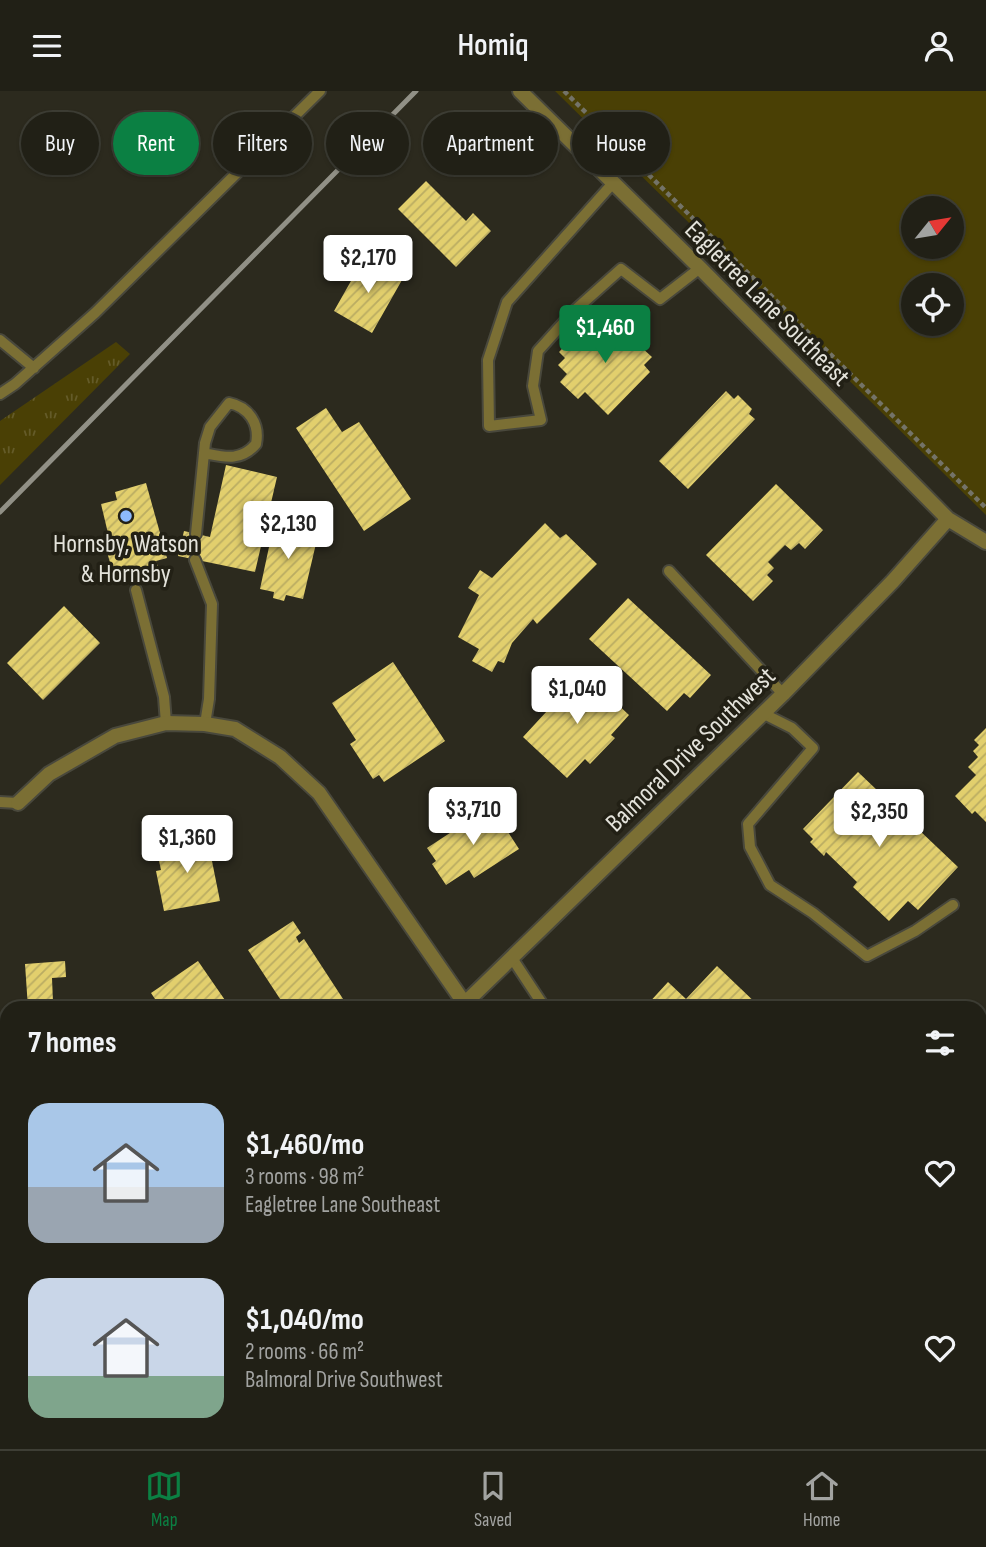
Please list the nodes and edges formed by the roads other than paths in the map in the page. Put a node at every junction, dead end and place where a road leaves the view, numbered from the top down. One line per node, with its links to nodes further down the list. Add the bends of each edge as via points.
1 (320, 91): 6 (lane, via 95,313)
2 (520, 91): 3 (street, Eagletree Lane Southeast)
3 (613, 183): 4 (street, Eagletree Lane Southeast); 4 (lane, via 507,302 488,360 489,426 541,421 533,386 538,351 621,269 660,299)
4 (700, 268): 9 (street, Eagletree Lane Southeast)
5 (0, 339): 6 (lane)
6 (34, 367): 7 (lane)
7 (0, 394)
8 (204, 453): 8 (lane, via 217,417 229,403 241,406 257,430 256,445 239,457); 10 (lane)
9 (948, 519): 11 (street, Eagletree Lane Southeast); 15 (street, Balmoral Drive Southwest)
10 (197, 534)
11 (986, 542)
12 (195, 560): 18 (lane, via 212,604)
13 (669, 571): 15 (lane)
14 (136, 590): 17 (lane, via 164,697)
15 (783, 694): 16 (street, Balmoral Drive Southwest)
16 (762, 713): 21 (lane, via 792,728 813,748 748,824 750,847 771,885 867,956); 22 (street, Balmoral Drive Southwest)
17 (166, 723): 18 (street); 20 (street, via 115,736 87,751 49,774)
18 (205, 724): 23 (street, via 235,729 280,757 319,793)
19 (0, 802): 20 (lane)
20 (18, 803)
21 (953, 905)
22 (512, 958): 24 (street, Balmoral Drive Southwest); 25 (lane)
23 (460, 1001)
24 (468, 1001)
25 (540, 1001)

